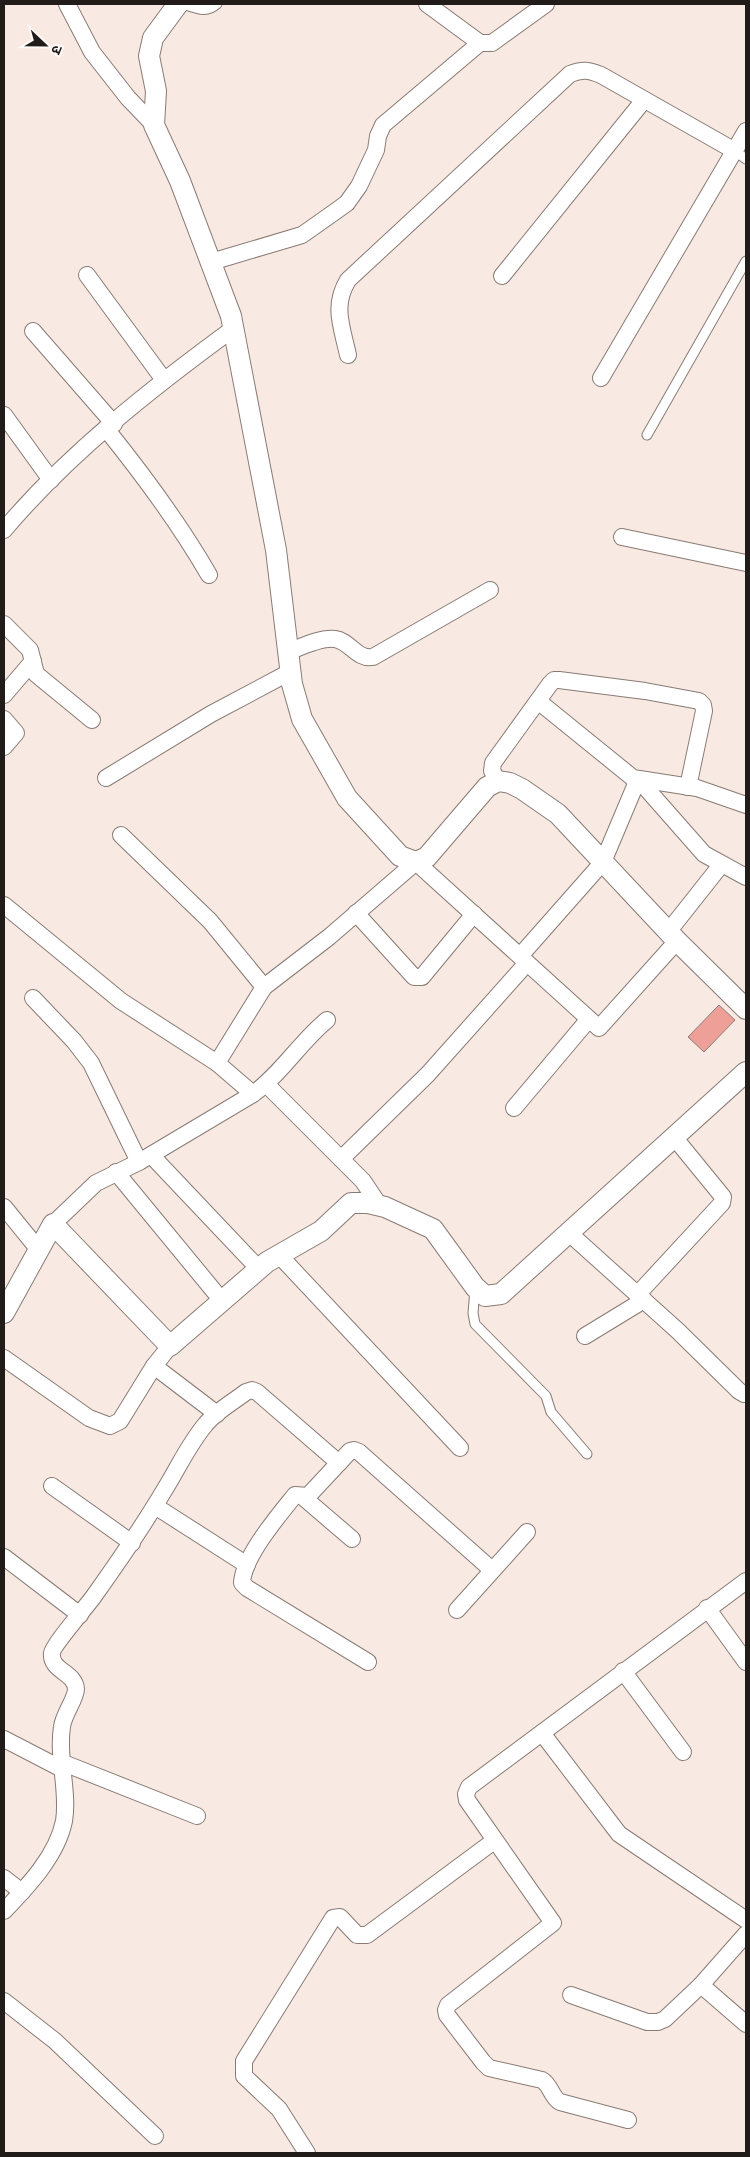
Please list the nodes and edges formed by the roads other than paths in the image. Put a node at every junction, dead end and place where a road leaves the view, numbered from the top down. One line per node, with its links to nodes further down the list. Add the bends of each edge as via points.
1 (67, 4): 9 (street, via 92,52)
2 (178, 4): 9 (street, via 153,38 149,56 156,91)
3 (183, 4): 4 (lane, via 208,10)
4 (217, 4)
5 (546, 4): 7 (street, via 492,44)
6 (431, 5): 7 (street)
7 (480, 43): 13 (street, via 383,125 376,150 359,186 341,207 302,235)
8 (644, 100): 11 (street); 15 (street); 18 (street, via 591,71 579,70 570,74 348,280 339,298 338,310)
9 (154, 125): 13 (street)
10 (746, 131): 11 (street)
11 (740, 155): 19 (street)
12 (746, 260): 23 (lane)
13 (211, 262): 16 (street)
14 (87, 275): 20 (street)
15 (502, 276)
16 (234, 328): 20 (street); 31 (street, via 276,550)
17 (34, 330): 22 (street)
18 (348, 355)
19 (601, 378)
20 (164, 380): 22 (street)
21 (4, 415): 24 (street)
22 (110, 427): 24 (street); 28 (street, via 172,514)
23 (647, 435)
24 (51, 480): 25 (street)
25 (4, 530)
26 (622, 537): 27 (street)
27 (746, 563)
28 (209, 574)
29 (490, 590): 31 (street, via 373,657 360,656 344,642 329,638)
30 (4, 624): 32 (street, via 28,647)
31 (288, 652): 33 (street)
32 (33, 660): 34 (street); 37 (street, via 36,674)
33 (290, 672): 39 (street, via 211,714); 45 (street, via 302,719 347,798 400,856)
34 (4, 695)
35 (538, 701): 40 (street); 41 (street, via 493,763 492,771); 42 (street, via 554,680 699,701 704,711)
36 (4, 719): 38 (street, via 16,733)
37 (92, 720)
38 (4, 747)
39 (106, 778)
40 (638, 779): 42 (street); 46 (street); 47 (street, via 695,846)
41 (498, 780): 45 (street, via 487,788 427,857); 46 (street, via 522,789 558,814)
42 (688, 786): 43 (street)
43 (746, 805)
44 (122, 835): 54 (street, via 210,921)
45 (416, 862): 50 (street); 51 (street)
46 (603, 862): 52 (street); 53 (street)
47 (721, 865): 48 (street); 52 (street)
48 (746, 878)
49 (4, 905): 59 (street, via 121,1001)
50 (356, 913): 51 (street, via 418,978); 54 (street)
51 (474, 914): 53 (street)
52 (672, 936): 56 (street); 57 (street, via 598,1028)
53 (523, 959): 57 (street); 65 (street, via 428,1074)
54 (264, 986): 59 (street)
55 (33, 998): 64 (street, via 91,1062)
56 (746, 1009)
57 (589, 1019): 62 (street)
58 (327, 1020): 61 (street)
59 (217, 1063): 61 (street)
60 (746, 1072): 63 (street)
61 (260, 1089): 64 (street); 65 (street)
62 (514, 1108)
63 (674, 1137): 70 (street); 75 (street, via 723,1197 722,1203)
64 (145, 1158): 66 (street); 73 (street)
65 (341, 1159): 67 (street, via 363,1181)
66 (116, 1172): 69 (street, via 85,1192); 76 (street)
67 (379, 1205): 72 (street, via 352,1203 321,1231); 74 (street, via 433,1229)
68 (4, 1207): 71 (street)
69 (53, 1224): 71 (street); 79 (street)
70 (569, 1233): 74 (street, via 501,1294 485,1296); 75 (street)
71 (39, 1250): 77 (street)
72 (279, 1255): 73 (street); 84 (street)
73 (259, 1269): 76 (street)
74 (475, 1287): 85 (lane, via 475,1324 546,1396 551,1412)
75 (641, 1297): 78 (street); 82 (street, via 739,1391)
76 (222, 1302): 79 (street)
77 (4, 1313)
78 (585, 1336)
79 (170, 1346): 81 (street)
80 (4, 1358): 81 (street, via 90,1418 110,1426 120,1421)
81 (154, 1366): 83 (street)
82 (746, 1393)
83 (217, 1414): 86 (street, via 246,1392 257,1392); 89 (street, via 205,1424)
84 (460, 1448)
85 (588, 1454)
86 (339, 1463): 88 (street, via 308,1496); 95 (street, via 350,1451 358,1452)
87 (52, 1486): 92 (street)
88 (303, 1497): 91 (street); 94 (street, via 296,1495 267,1531)
89 (155, 1506): 92 (street); 94 (street)
90 (527, 1532): 95 (street)
91 (352, 1538)
92 (132, 1543): 99 (street)
93 (4, 1557): 99 (street)
94 (247, 1565): 100 (street, via 242,1583 247,1588)
95 (492, 1570): 98 (street)
96 (746, 1580): 97 (street)
97 (707, 1608): 101 (street); 102 (street)
98 (457, 1610)
99 (80, 1615): 106 (street, via 52,1654 56,1666 75,1683 76,1691 62,1727)
100 (368, 1662)
101 (746, 1662)
102 (623, 1671): 103 (street); 105 (street)
103 (542, 1733): 108 (street, via 469,1787 467,1800); 112 (street, via 619,1834)
104 (4, 1739): 106 (street)
105 (683, 1752)
106 (61, 1765): 107 (street); 110 (street, via 64,1820 51,1853)
107 (197, 1816)
108 (494, 1841): 118 (street, via 553,1923 448,2005 447,2015 489,2068 547,2083 560,2102); 120 (street, via 367,1935 357,1935 340,1917 333,1918 244,2061 244,2076 278,2109)
109 (4, 1878): 110 (street)
110 (22, 1892): 111 (street)
111 (4, 1912)
112 (746, 1920)
113 (746, 1934): 114 (street)
114 (701, 1985): 115 (street, via 658,2022 647,2022); 117 (street)
115 (570, 1995)
116 (4, 2002): 119 (street, via 55,2041)
117 (746, 2024)
118 (628, 2120)
119 (155, 2136)
120 (307, 2153)

